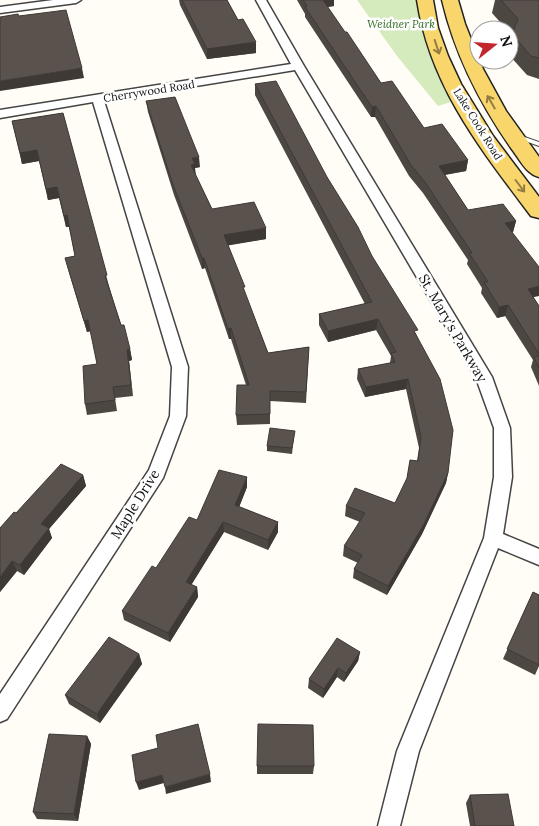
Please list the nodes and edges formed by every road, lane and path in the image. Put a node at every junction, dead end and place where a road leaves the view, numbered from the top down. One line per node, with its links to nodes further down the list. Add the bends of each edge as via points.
1 (76, 0): 5 (street)
2 (261, 0): 6 (street, St. Mary's Parkway)
3 (425, 0): 12 (main road, Lake Cook Road, one-way to 12, via 426,14 442,62 465,107)
4 (450, 0): 9 (main road, Lake Cook Road, one-way to 4, via 467,58)
5 (0, 10)
6 (298, 66): 7 (street, Cherrywood Road); 13 (street, St. Mary's Parkway, via 484,377 502,428 503,477)
7 (98, 99): 8 (street, Cherrywood Road); 15 (street, Maple Drive, via 180,367 178,416 157,473)
8 (0, 114)
9 (511, 134): 10 (lane); 11 (main road, Lake Cook Road)
10 (539, 144)
11 (539, 169)
12 (539, 211)
13 (493, 538): 14 (street); 16 (street, St. Mary's Parkway, via 408,751)
14 (539, 557)
15 (0, 712)
16 (389, 826)

